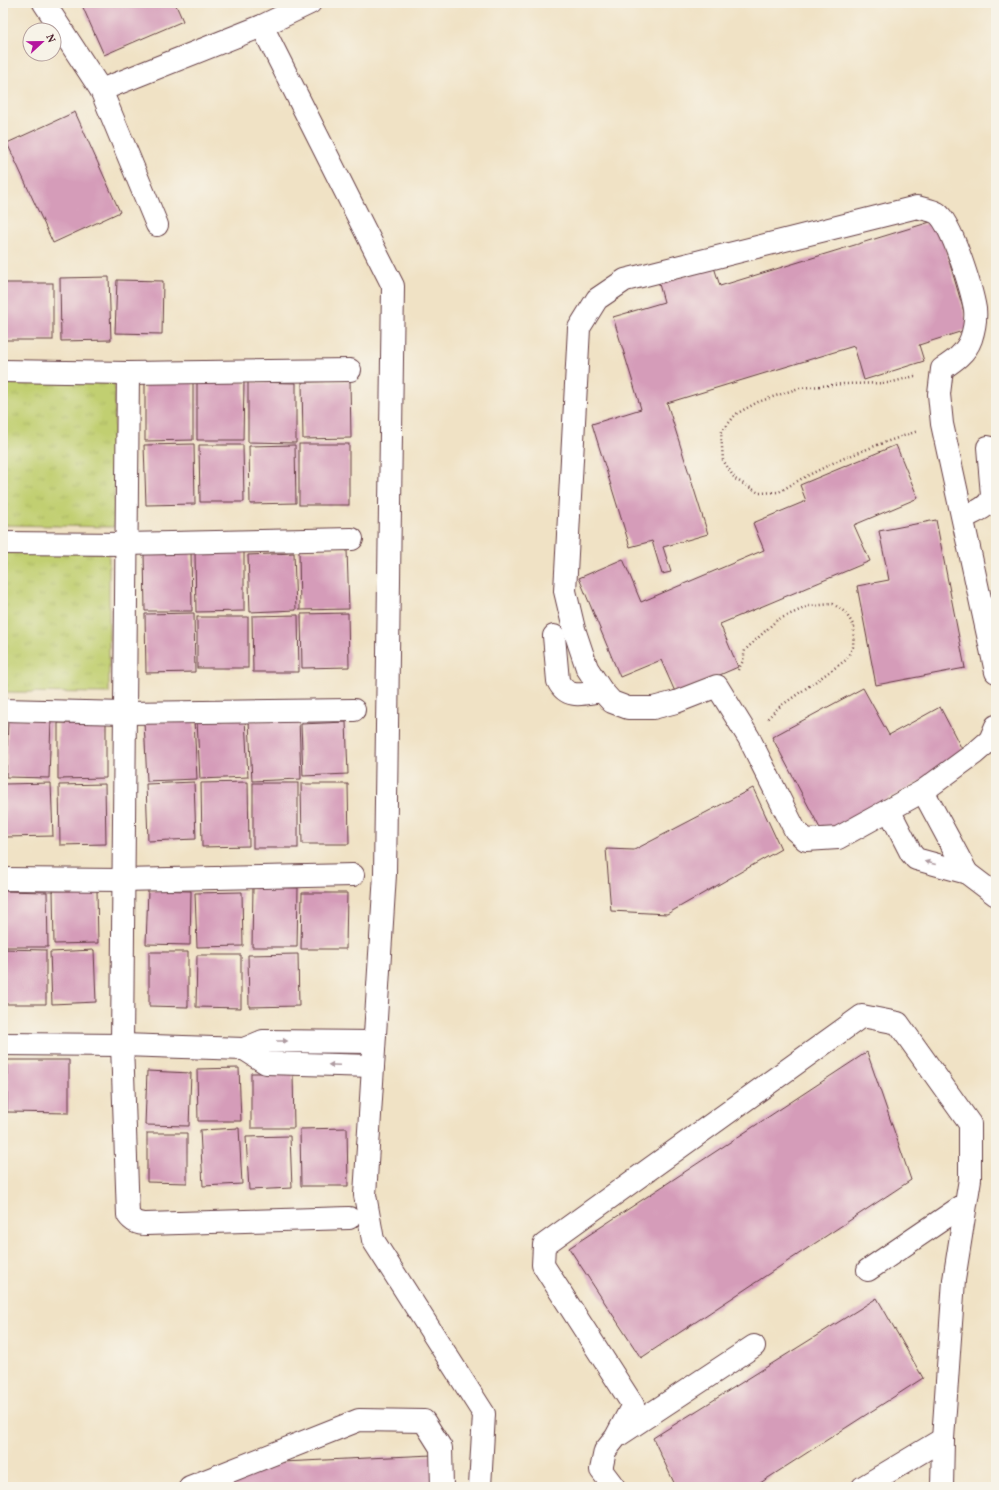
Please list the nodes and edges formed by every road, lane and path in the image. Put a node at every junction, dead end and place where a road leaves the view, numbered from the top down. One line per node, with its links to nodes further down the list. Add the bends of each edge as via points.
1 (44, 3): 4 (street)
2 (310, 3): 3 (street)
3 (262, 26): 4 (street); 32 (street, via 393,286 385,874)
4 (101, 90): 5 (street)
5 (157, 225)
6 (942, 369): 10 (street, via 939,394); 10 (path, via 889,383 799,388 758,402 736,414 721,434 724,460 736,479 759,493 779,492 837,461); 19 (street, via 959,358 971,340 975,309 957,246 950,232 938,214 917,207 625,280 597,299 579,328 565,591 587,668)
7 (350, 370): 9 (street)
8 (3, 371): 9 (street)
9 (128, 373): 15 (street)
10 (942, 424): 12 (street)
11 (988, 446): 12 (street, via 991,500 984,508)
12 (963, 518): 17 (street)
13 (352, 539): 15 (street)
14 (3, 543): 15 (street)
15 (126, 544): 22 (street)
16 (554, 636): 19 (street, via 558,681 561,687 574,695)
17 (996, 672)
18 (716, 686): 19 (street, via 653,708 628,708 612,702); 24 (street); 24 (path, via 737,671 743,661 745,650 777,620 809,606 833,604 845,612 851,621 854,626 853,647 846,660 778,708)
19 (602, 691)
20 (3, 710): 22 (street)
21 (354, 710): 22 (street)
22 (125, 713): 30 (street)
23 (996, 726): 25 (street, via 990,740)
24 (748, 738): 26 (street, via 795,830 806,840 838,838)
25 (923, 791): 26 (street); 27 (street)
26 (889, 810): 27 (street, one-way to 26, via 916,859)
27 (967, 873): 31 (street)
28 (353, 875): 30 (street)
29 (3, 879): 30 (street)
30 (123, 880): 34 (street)
31 (996, 895)
32 (374, 1042): 35 (street, one-way to 32, via 263,1041); 36 (street)
33 (3, 1044): 34 (street)
34 (122, 1045): 35 (street); 38 (street, via 127,1207 128,1215 133,1221 146,1224)
35 (244, 1049): 36 (street, one-way to 35, via 266,1063)
36 (373, 1066): 45 (street, via 364,1195 373,1240 484,1414)
37 (966, 1204): 39 (street); 41 (street, via 970,1179 970,1124 898,1023 862,1016 544,1245 543,1265 633,1405); 42 (street, via 954,1280)
38 (348, 1218)
39 (868, 1270)
40 (754, 1346): 41 (street)
41 (616, 1437): 46 (street, via 605,1452 601,1470)
42 (943, 1439): 47 (street); 48 (street)
43 (190, 1487): 44 (street, via 359,1420 424,1422 441,1448)
44 (442, 1487)
45 (480, 1487)
46 (614, 1487)
47 (863, 1487)
48 (942, 1487)

